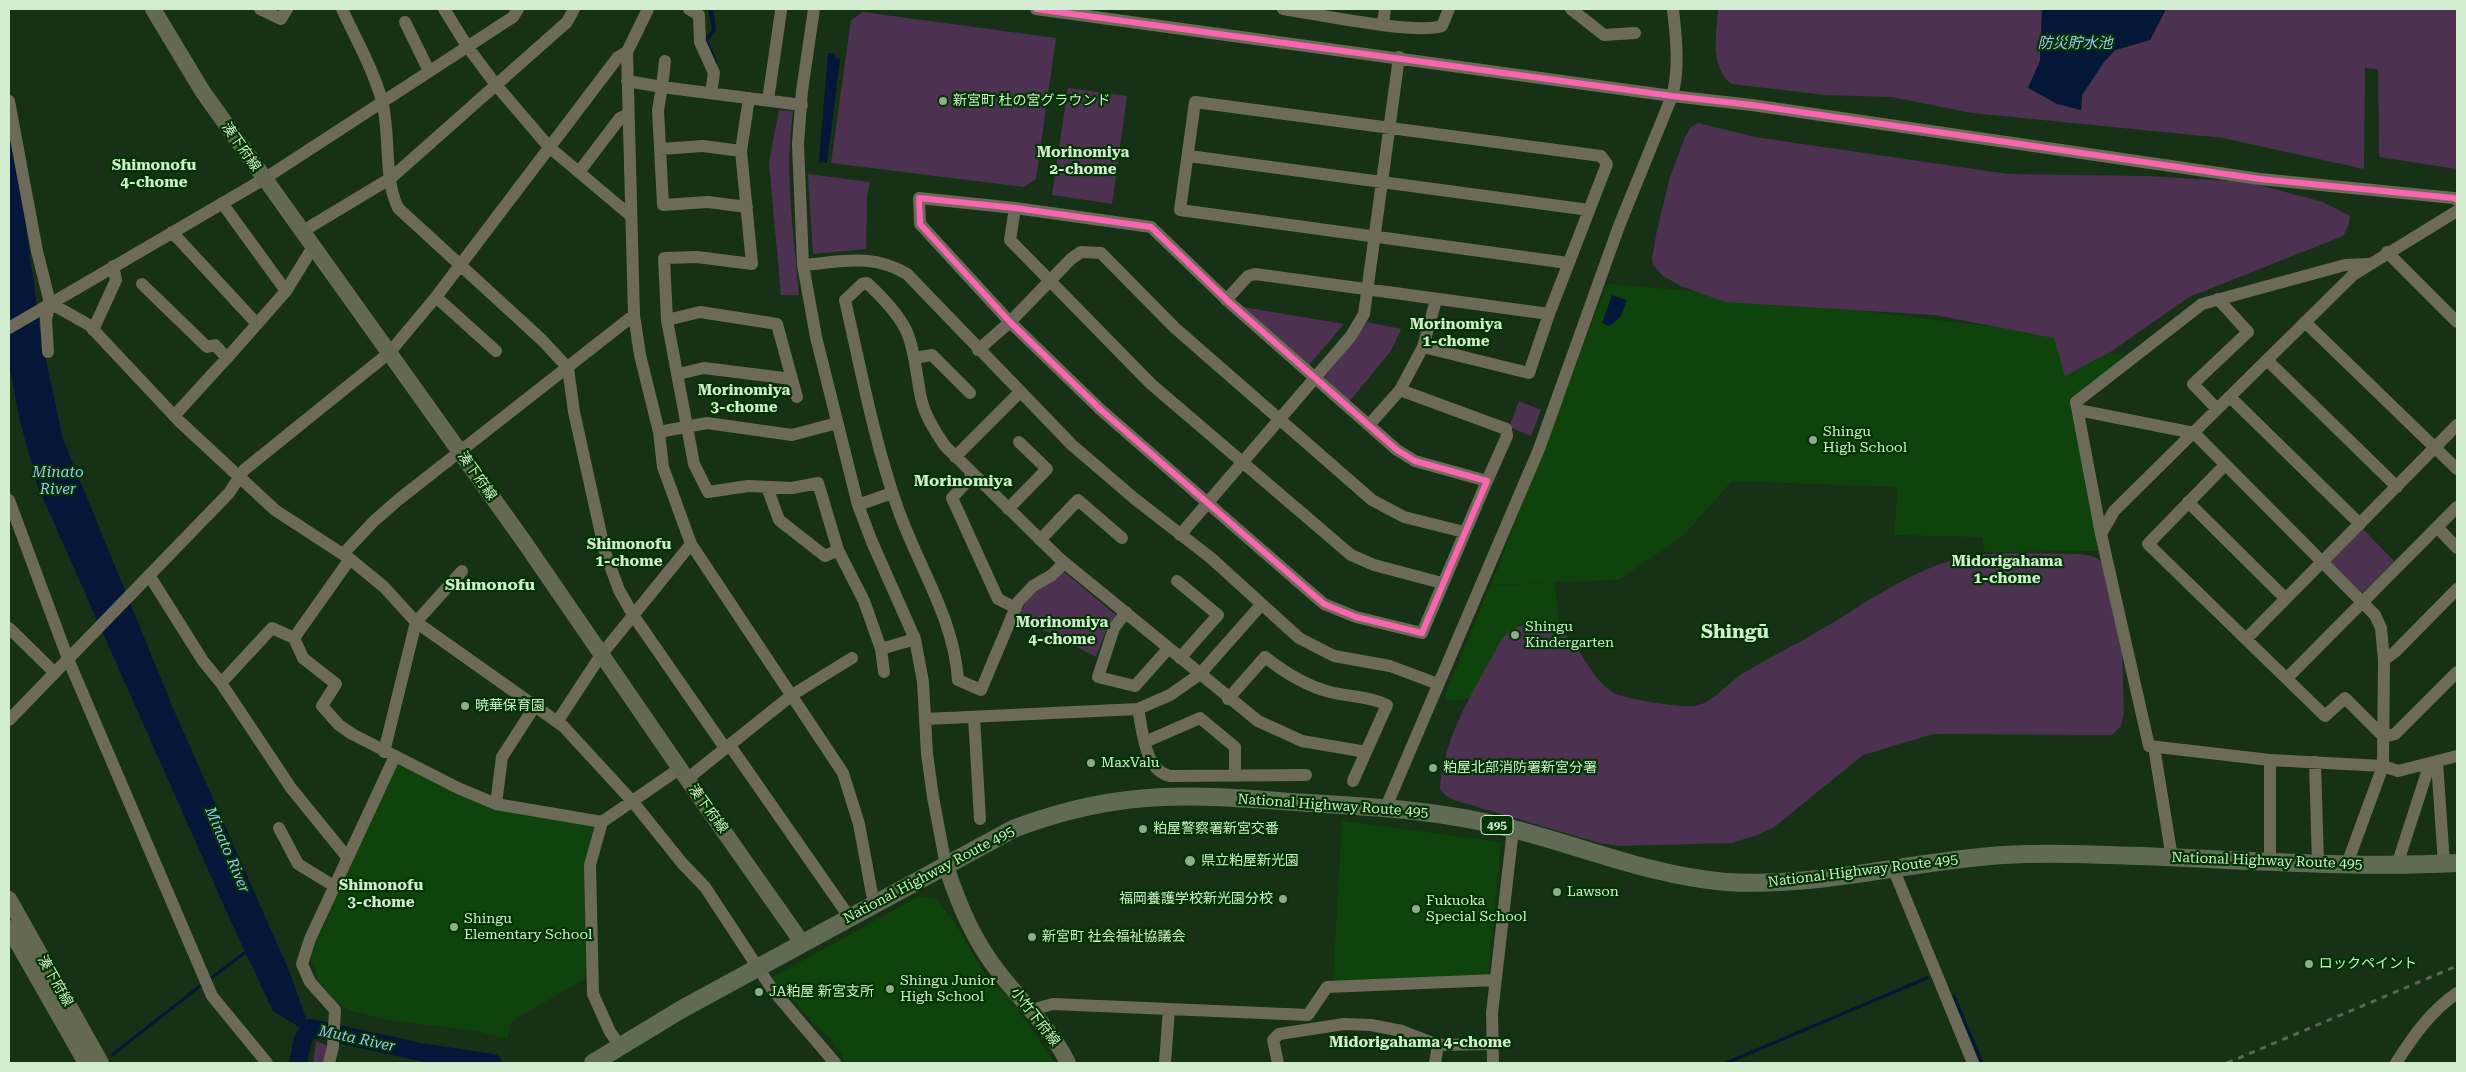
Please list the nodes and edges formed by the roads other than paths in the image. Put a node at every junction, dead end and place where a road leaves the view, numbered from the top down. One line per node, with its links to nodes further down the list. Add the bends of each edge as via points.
1 (153, 9): 45 (main road, 湊下府線, via 203,92)
2 (260, 9): 3 (street, via 281,19)
3 (288, 9)
4 (342, 9): 35 (street)
5 (444, 9): 22 (street)
6 (518, 9): 22 (street, via 513,18)
7 (574, 9): 28 (street, via 567,22)
8 (648, 9): 23 (street)
9 (689, 9): 30 (street, via 700,16 700,42 714,73)
10 (814, 9): 36 (street)
11 (1036, 9): 24 (street)
12 (1283, 9): 18 (street)
13 (1385, 9): 20 (street)
14 (1449, 9): 20 (street, via 1442,26 1434,29)
15 (1571, 9): 21 (street, via 1604,35)
16 (1673, 9): 31 (street, via 1676,76)
17 (781, 11): 33 (street)
18 (1331, 12): 20 (street)
19 (405, 22): 26 (street)
20 (1383, 24)
21 (1635, 33)
22 (468, 46): 26 (street); 28 (street)
23 (627, 52): 27 (street); 39 (street, via 618,57)
24 (1399, 57): 31 (street); 38 (street)
25 (665, 61): 29 (street)
26 (429, 71): 35 (street)
27 (628, 81): 29 (street); 37 (street)
28 (496, 85): 39 (street); 44 (street)
29 (662, 86): 30 (street); 40 (street, via 658,110)
30 (711, 93): 32 (street)
31 (1672, 96): 47 (street, via 2260,179); 170 (street, via 1620,226 1539,449)
32 (749, 98): 33 (street); 41 (street)
33 (768, 100): 36 (street)
34 (9, 101): 72 (street)
35 (382, 102): 44 (street); 45 (street)
36 (802, 105): 62 (street, via 798,166)
37 (628, 114): 43 (street, via 620,118); 53 (street)
38 (1390, 128): 42 (street, via 1195,102); 46 (street); 51 (street, via 1601,156 1607,164)
39 (549, 147): 43 (street); 61 (street)
40 (660, 149): 41 (street, via 703,146); 49 (street, via 663,205 708,202)
41 (742, 151): 49 (street)
42 (1189, 156): 46 (street); 56 (street, via 1180,210)
43 (579, 172): 53 (street)
44 (392, 178): 54 (street); 61 (street, via 391,192 398,208)
45 (264, 179): 48 (street); 54 (main road, 湊下府線)
46 (1382, 182): 51 (street); 56 (street)
47 (2457, 200)
48 (222, 203): 55 (street); 66 (street)
49 (746, 207): 75 (street, via 752,264 697,257 664,258)
50 (1015, 208): 64 (street, via 1010,240); 70 (street, via 1151,227); 76 (street, via 919,198 920,224)
51 (1589, 210): 59 (street)
52 (2457, 211): 58 (street)
53 (631, 216): 74 (street)
54 (303, 231): 57 (main road, 湊下府線)
55 (172, 232): 63 (street); 79 (street)
56 (1375, 236): 59 (street); 67 (street)
57 (313, 247): 66 (street); 86 (main road, 湊下府線)
58 (2387, 252): 60 (street); 78 (street)
59 (1568, 263): 73 (street)
60 (2369, 264): 69 (street, via 2345,265); 77 (street, via 2353,275)
61 (460, 265): 68 (street); 90 (street)
62 (803, 265): 83 (street, via 873,260 896,267 917,284); 103 (street)
63 (114, 266): 72 (street); 81 (street, via 116,280)
64 (1050, 281): 76 (street); 102 (street, via 1081,252 1100,253 1175,328); 113 (street, via 1151,384)
65 (142, 284): 87 (street, via 207,347 215,345)
66 (286, 290): 79 (street)
67 (1368, 290): 70 (street, via 1255,274 1248,276); 71 (street); 92 (street, via 1364,314 1351,336)
68 (436, 297): 84 (street); 86 (street)
69 (2218, 299): 99 (street, via 2202,304 2076,402); 100 (street, via 2248,332 2192,384)
70 (1226, 300): 92 (street)
71 (1436, 300): 73 (street); 82 (street)
72 (50, 303): 80 (street); 81 (street); 85 (street, via 46,319)
73 (1549, 314): 82 (street, via 1529,373)
74 (634, 315): 90 (street); 107 (street)
75 (667, 320): 91 (street); 93 (street, via 700,312 777,324)
76 (1010, 322): 83 (street); 124 (street, via 1102,410)
77 (2306, 322): 89 (street); 110 (street)
78 (2457, 322)
79 (257, 324): 87 (street)
80 (9, 328)
81 (93, 330): 101 (street)
82 (1423, 346): 94 (street)
83 (978, 350): 95 (street)
84 (496, 351)
85 (48, 352)
86 (389, 353): 111 (main road, 湊下府線); 117 (street, via 324,408 269,448)
87 (228, 358): 101 (street)
88 (914, 358): 96 (street, via 932,355); 112 (street, via 922,403 934,430); 121 (street, via 899,317 866,283 862,284 845,300)
89 (2267, 360): 97 (street); 120 (street)
90 (568, 368): 111 (street); 151 (street, via 574,412 604,552)
91 (678, 374): 93 (street, via 704,368); 106 (street)
92 (1315, 378): 102 (street); 104 (street)
93 (792, 379): 98 (street)
94 (1400, 390): 104 (street); 118 (street, via 1506,429 1507,436)
95 (1020, 392): 112 (street); 132 (street, via 1072,445)
96 (970, 393)
97 (2230, 397): 100 (street); 128 (street)
98 (797, 398)
99 (2078, 410): 108 (street); 131 (street)
100 (2217, 410): 108 (street)
101 (174, 416): 117 (street)
102 (1279, 420): 113 (street); 130 (street, via 1383,508 1404,517)
103 (837, 423): 106 (street, via 792,435 707,423); 125 (street)
104 (1369, 425): 118 (street, via 1415,461)
105 (2457, 425): 110 (street)
106 (688, 427): 107 (street); 119 (street, via 694,464 708,492 748,486)
107 (659, 432): 135 (street, via 663,467)
108 (2194, 433): 114 (street); 131 (street, via 2114,511)
109 (1019, 442): 127 (street, via 1047,469)
110 (2436, 448): 115 (street); 120 (street)
111 (459, 450): 138 (street, via 380,516); 159 (main road, 湊下府線)
112 (955, 457): 116 (street)
113 (1244, 462): 124 (street); 144 (street, via 1351,554 1374,565)
114 (2225, 465): 123 (street); 139 (street)
115 (2457, 469)
116 (973, 475): 127 (street); 149 (street, via 952,498 998,600)
117 (238, 478): 138 (street, via 275,510); 142 (street, via 229,493)
118 (1487, 481): 130 (street)
119 (767, 487): 137 (street, via 779,520 825,556); 137 (street, via 818,484)
120 (2397, 487): 128 (street)
121 (892, 493): 125 (street); 149 (street, via 944,618 958,680 981,690)
122 (9, 500): 162 (street)
123 (2188, 502): 146 (street); 155 (street, via 2148,544)
124 (1207, 503): 132 (street); 144 (street, via 1324,604 1356,617 1422,633)
125 (858, 505): 156 (street)
126 (2457, 507): 129 (street)
127 (1008, 509): 134 (street)
128 (2360, 524): 139 (street)
129 (2437, 527): 136 (street); 147 (street)
130 (1464, 532): 144 (street)
131 (2101, 534): 182 (street, via 2149,746)
132 (1180, 535): 148 (street)
133 (1122, 538): 134 (street, via 1078,500)
134 (1040, 540): 140 (street)
135 (691, 544): 151 (street); 171 (street)
136 (2457, 548)
137 (838, 550): 157 (street, via 864,601)
138 (347, 556): 152 (street, via 384,587); 154 (street)
139 (2323, 561): 146 (street); 147 (street)
140 (1064, 563): 149 (street, via 1052,575 1032,586); 150 (street)
141 (462, 571): 152 (street)
142 (149, 575): 162 (street); 169 (street, via 203,661)
143 (1177, 580): 161 (street, via 1218,615)
144 (1442, 583)
145 (2457, 589): 163 (street)
146 (2285, 598): 155 (street)
147 (2363, 601): 163 (street, via 2381,628); 168 (street)
148 (1261, 605): 167 (street); 170 (street, via 1299,638 1320,650 1350,660 1404,670)
149 (1016, 608)
150 (1126, 612): 158 (street); 158 (street, via 1114,628 1098,677 1135,686)
151 (633, 615): 159 (street); 181 (street)
152 (416, 622): 173 (street); 184 (street)
153 (9, 628): 166 (street)
154 (294, 638): 169 (street, via 272,628); 184 (street, via 304,658 336,684 322,706 339,725)
155 (2246, 638): 168 (street)
156 (915, 640): 157 (street); 176 (street)
157 (881, 649): 164 (street)
158 (1168, 649): 161 (street)
159 (602, 654): 178 (street); 190 (main road, 湊下府線)
160 (852, 658): 171 (street)
161 (1180, 658): 167 (street)
162 (68, 659): 166 (street); 226 (street, via 212,996)
163 (2384, 660): 179 (street)
164 (884, 672)
165 (2457, 672): 179 (street, via 2395,734)
166 (55, 673): 177 (street)
167 (1200, 674): 172 (street); 174 (street, via 1170,695)
168 (2287, 678): 179 (street, via 2325,716 2345,698)
169 (221, 682): 201 (street, via 291,788)
170 (1438, 684): 196 (street)
171 (792, 695): 181 (street); 212 (street, via 848,784)
172 (1228, 698): 183 (street, via 1277,732 1321,746); 183 (street, via 1265,657 1312,686 1387,704)
173 (534, 706): 178 (street); 195 (street, via 502,756)
174 (1138, 708): 175 (street); 180 (street)
175 (974, 717): 176 (street); 197 (street)
176 (926, 719): 208 (street, via 933,797)
177 (9, 720)
178 (557, 722): 194 (street)
179 (2384, 737): 189 (street)
180 (1145, 742): 191 (street, via 1152,764 1162,774); 191 (street, via 1200,718 1235,747)
181 (727, 747): 190 (street); 213 (street, via 733,750)
182 (2154, 747): 186 (street); 202 (street)
183 (1366, 752): 193 (street)
184 (390, 754): 195 (street); 201 (street)
185 (2457, 756): 188 (street)
186 (2270, 760): 187 (street); 203 (street)
187 (2315, 762): 189 (street); 204 (street)
188 (2434, 762): 189 (street, via 2398,771); 206 (street); 207 (street)
189 (2382, 766): 205 (street)
190 (683, 774): 194 (street); 215 (main road, 湊下府線)
191 (1235, 774): 192 (street)
192 (1306, 775)
193 (1353, 781)
194 (633, 802): 198 (street); 216 (street, via 705,887)
195 (496, 804): 198 (street)
196 (1386, 807): 200 (highway, National Highway Route 495 / 495); 208 (highway, National Highway Route 495 / 495, via 1197,796 1132,800 1033,821)
197 (980, 819)
198 (602, 822): 223 (street, via 590,865 593,994)
199 (279, 828): 210 (street, via 298,864)
200 (1512, 829): 209 (highway, National Highway Route 495 / 495, via 1654,871 1709,880 1782,882); 217 (street)
201 (347, 857): 210 (street)
202 (2172, 858): 203 (highway, National Highway Route 495 / 495); 209 (highway, National Highway Route 495 / 495, via 2004,855)
203 (2270, 861): 204 (highway, National Highway Route 495 / 495)
204 (2318, 863): 205 (highway, National Highway Route 495 / 495)
205 (2347, 864): 207 (highway, National Highway Route 495 / 495)
206 (2450, 864): 207 (highway, National Highway Route 495 / 495)
207 (2397, 865)
208 (946, 866): 212 (highway, National Highway Route 495 / 495); 220 (main road, 小竹下府線, via 978,942 1000,974)
209 (1893, 868): 235 (street)
210 (334, 886): 227 (street, via 302,964 310,982 335,1010)
211 (9, 899): 225 (main road, 湊下府線)
212 (876, 903): 213 (highway, National Highway Route 495 / 495)
213 (850, 918): 215 (highway, National Highway Route 495 / 495)
214 (9, 928): 224 (main road, 湊下府線)
215 (803, 944): 216 (highway, National Highway Route 495 / 495)
216 (757, 969): 223 (highway, National Highway Route 495 / 495); 229 (street)
217 (1496, 980): 219 (street, via 1327,987 1308,1014); 221 (street)
218 (2457, 993): 236 (street, via 2438,1006)
219 (1169, 1009): 220 (street, via 1053,1004); 231 (street)
220 (1032, 1010): 230 (main road, 小竹下府線)
221 (1491, 1044): 222 (street); 234 (street)
222 (1438, 1045): 232 (street, via 1402,1031 1371,1024 1344,1024 1279,1034 1273,1040); 233 (street)
223 (620, 1046): 228 (highway, National Highway Route 495 / 495)
224 (86, 1063)
225 (101, 1063)
226 (267, 1063)
227 (329, 1063)
228 (593, 1063)
229 (835, 1063)
230 (1068, 1063)
231 (1165, 1063)
232 (1278, 1063)
233 (1435, 1063)
234 (1493, 1063)
235 (1973, 1063)
236 (2396, 1063)

